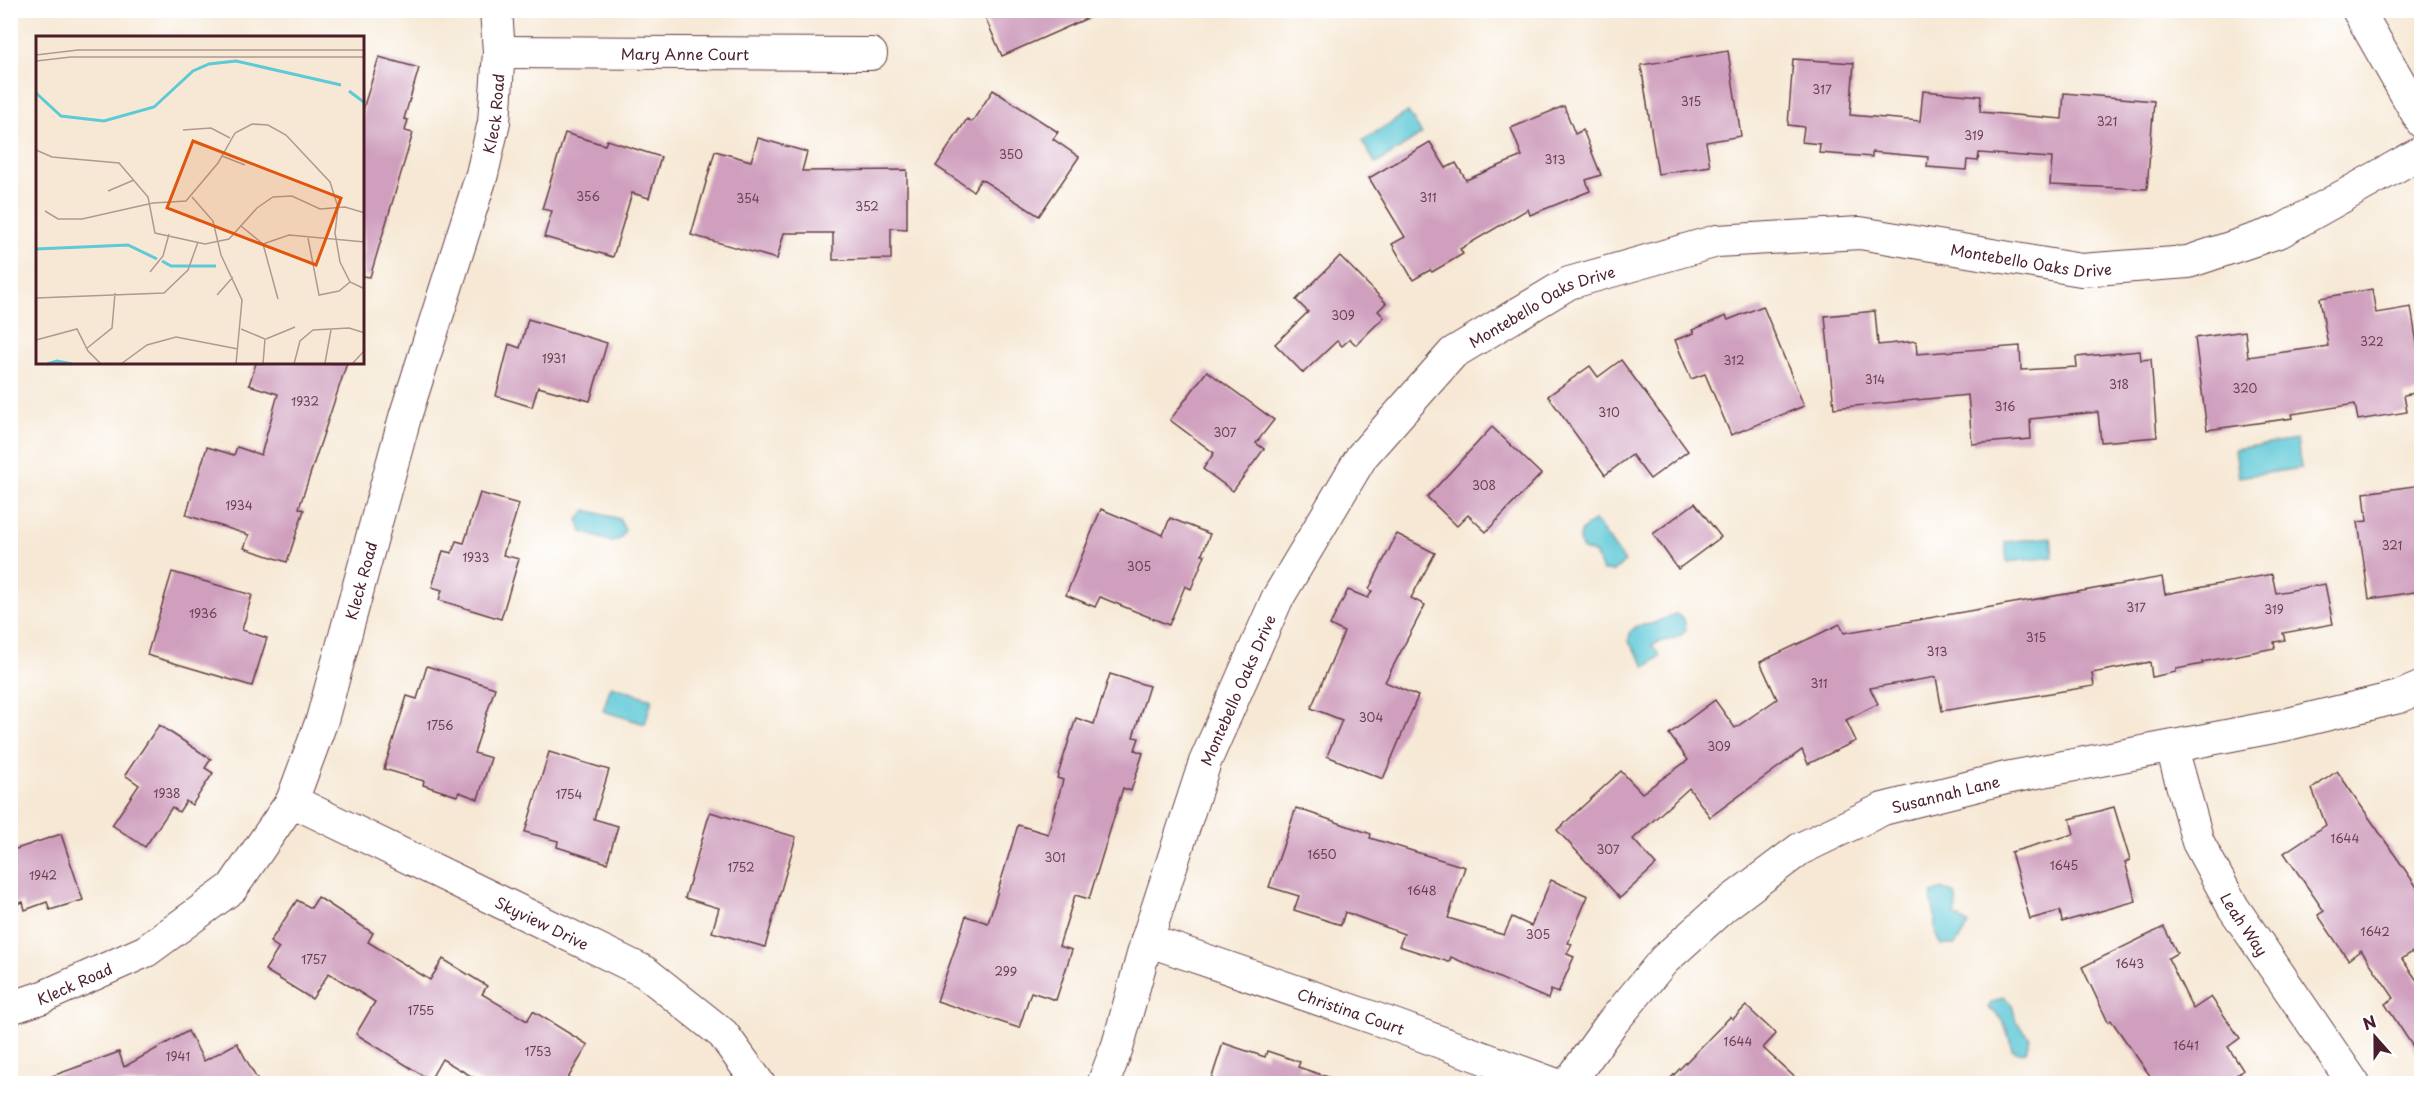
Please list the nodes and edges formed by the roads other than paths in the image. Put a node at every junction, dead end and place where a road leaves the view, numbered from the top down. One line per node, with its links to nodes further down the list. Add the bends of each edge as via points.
1 (496, 10): 3 (street, Kleck Road)
2 (2358, 10): 5 (street)
3 (499, 52): 4 (street, Mary Anne Court); 9 (street, Kleck Road, via 494,122 482,174 405,417 322,720)
4 (871, 54)
5 (2421, 122)
6 (2421, 152): 10 (street, Montebello Oaks Drive, via 2281,231 2188,262 2081,270 1860,233 1717,241 1569,284 1453,353 1362,456 1277,599 1205,762)
7 (2421, 687): 8 (street, Susannah Lane, via 2398,697 2284,725)
8 (2172, 747): 15 (street, Susannah Lane, via 2006,778 1883,809 1800,849 1723,907 1664,960); 16 (street, Leah Way, via 2198,842 2228,898)
9 (292, 801): 11 (street, Kleck Road, via 232,888 146,951); 12 (street, Skyview Drive, via 645,972 723,1034)
10 (1147, 940): 13 (street, Montebello Oaks Drive, via 1118,1046); 14 (street, Christina Court)
11 (10, 1008)
12 (759, 1083)
13 (1103, 1083)
14 (1554, 1083)
15 (1568, 1083)
16 (2354, 1083)

